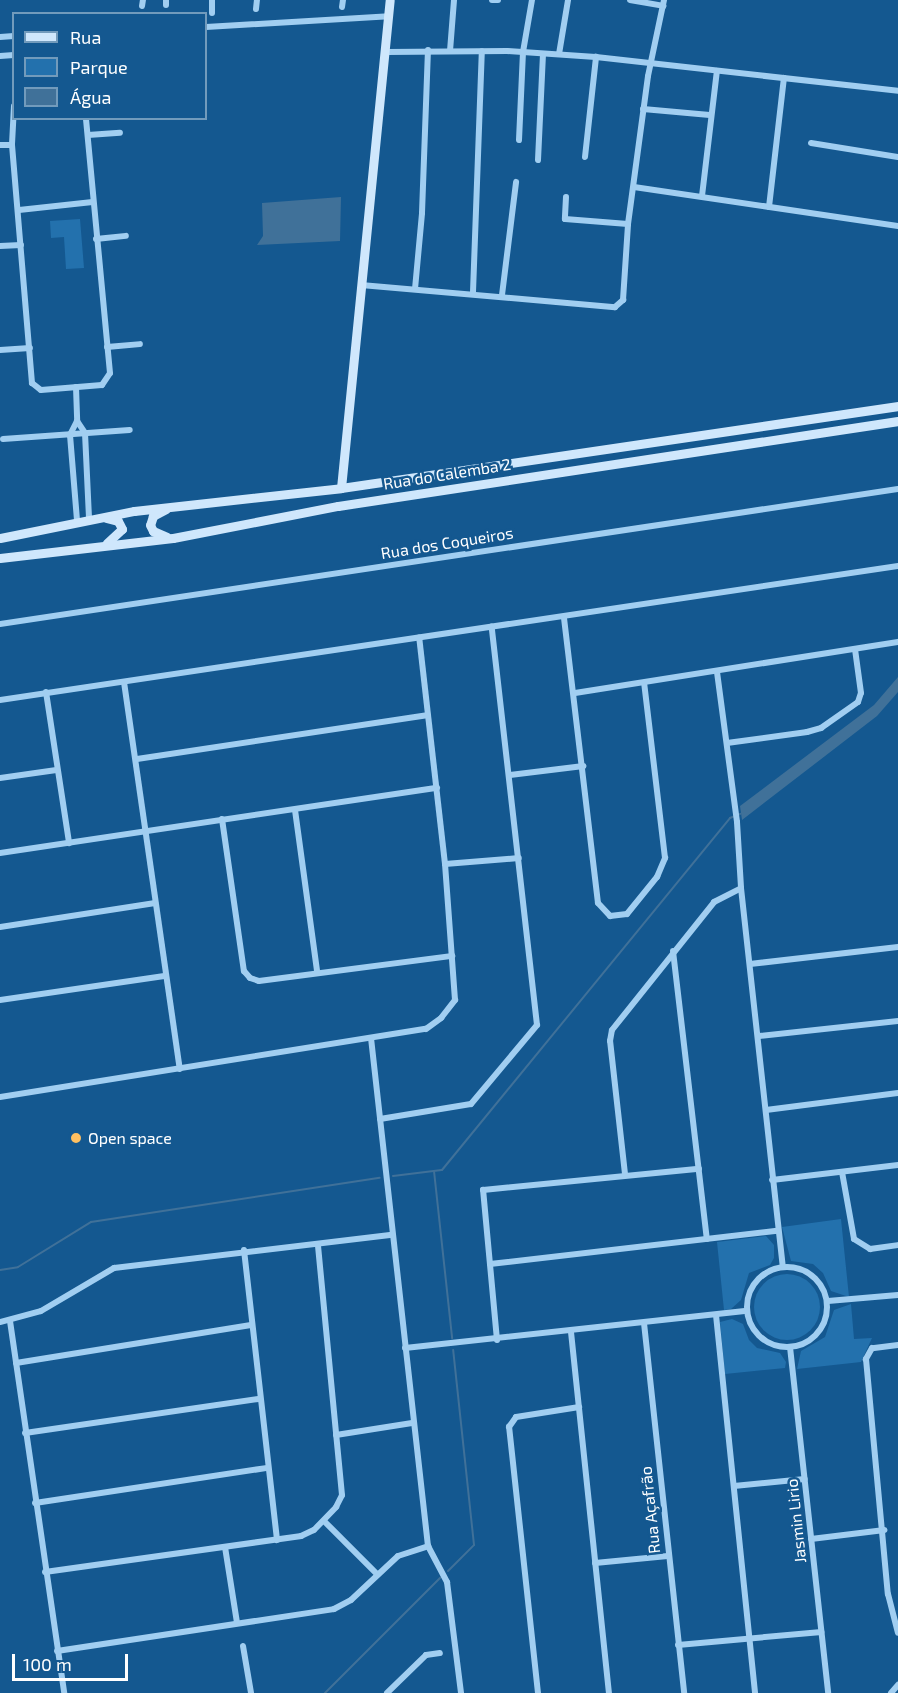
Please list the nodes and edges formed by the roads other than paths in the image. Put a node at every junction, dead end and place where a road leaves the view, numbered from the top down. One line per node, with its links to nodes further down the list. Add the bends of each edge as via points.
1 (212, 0): 12 (street)
2 (256, 0): 11 (street)
3 (390, 0): 13 (main road)
4 (454, 0): 16 (street)
5 (492, 0): 6 (street)
6 (498, 0)
7 (532, 0): 19 (street)
8 (568, 0): 21 (street)
9 (630, 0): 10 (street)
10 (663, 3): 23 (street)
11 (256, 9)
12 (212, 13)
13 (389, 16): 14 (street); 18 (main road)
14 (207, 27)
15 (428, 50): 16 (street); 18 (street); 54 (street)
16 (450, 51): 17 (street)
17 (482, 51): 19 (street); 55 (street)
18 (387, 52): 53 (main road)
19 (524, 52): 20 (street); 33 (street)
20 (543, 54): 21 (street); 39 (street)
21 (559, 54): 22 (street)
22 (596, 57): 23 (street); 37 (street)
23 (652, 62): 24 (street); 27 (street)
24 (717, 71): 25 (street); 28 (street)
25 (784, 78): 26 (street); 45 (street)
26 (898, 91)
27 (643, 109): 28 (street); 41 (street)
28 (710, 115): 42 (street)
29 (13, 120): 36 (street)
30 (86, 120): 32 (street)
31 (120, 133): 32 (street)
32 (87, 135): 44 (street)
33 (519, 140)
34 (811, 143): 38 (street)
35 (0, 145): 36 (street)
36 (12, 145): 46 (street)
37 (585, 157)
38 (898, 157)
39 (538, 160)
40 (516, 182): 56 (street)
41 (633, 187): 42 (street); 47 (street)
42 (702, 196): 45 (street)
43 (566, 197): 47 (street, via 565,219)
44 (93, 202): 46 (street); 50 (street)
45 (769, 207): 48 (street)
46 (19, 210): 51 (street)
47 (627, 224): 56 (street, via 621,305)
48 (898, 226)
49 (126, 236): 50 (street)
50 (96, 239): 58 (street)
51 (21, 245): 52 (street); 59 (street)
52 (0, 246)
53 (361, 285): 54 (street); 69 (main road)
54 (415, 289): 55 (street)
55 (473, 292): 56 (street)
56 (502, 295)
57 (140, 344): 58 (street)
58 (107, 347): 61 (street, via 107,380 102,385)
59 (30, 348): 60 (street); 61 (street, via 32,383 37,388)
60 (0, 350)
61 (76, 387): 64 (street)
62 (898, 406): 69 (main road, Rua do Calemba 2)
63 (898, 421): 76 (main road, Rua do Calemba 2, via 338,506)
64 (77, 422): 66 (street); 67 (street)
65 (130, 430): 66 (street)
66 (85, 433): 67 (street); 73 (street)
67 (70, 435): 68 (street); 74 (street)
68 (3, 439)
69 (341, 488): 71 (main road, Rua do Calemba 2)
70 (898, 489): 81 (street, Rua dos Coqueiros)
71 (171, 506): 72 (main road, Rua do Calemba 2); 76 (main road, via 153,516 150,525 159,535)
72 (100, 516): 73 (main road, Rua do Calemba 2); 77 (main road, via 118,521 122,529 115,539)
73 (89, 518): 74 (main road, Rua do Calemba 2)
74 (76, 520): 75 (main road, Rua do Calemba 2)
75 (0, 538)
76 (173, 538): 77 (main road, Rua do Calemba 2)
77 (102, 545): 78 (main road, Rua do Calemba 2)
78 (0, 558)
79 (898, 566): 80 (street)
80 (564, 618): 82 (street); 90 (street)
81 (0, 624)
82 (492, 627): 83 (street); 97 (street)
83 (419, 637): 87 (street); 92 (street)
84 (898, 642): 85 (street)
85 (855, 650): 86 (street); 93 (street, via 861,693 858,702 821,728)
86 (717, 672): 88 (street); 93 (street)
87 (124, 682): 89 (street); 94 (street)
88 (645, 683): 90 (street); 95 (street, via 665,858 657,877 627,914 610,916 598,903)
89 (46, 692): 91 (street); 96 (street)
90 (575, 693): 95 (street)
91 (0, 700)
92 (427, 715): 94 (street); 99 (street)
93 (727, 743): 107 (street)
94 (137, 759): 102 (street)
95 (582, 766): 97 (street)
96 (56, 770): 98 (street); 103 (street)
97 (510, 776): 105 (street)
98 (0, 778)
99 (437, 788): 100 (street); 106 (street)
100 (295, 810): 101 (street); 114 (street)
101 (222, 819): 102 (street); 114 (street, via 246,975 259,981)
102 (146, 829): 103 (street); 108 (street)
103 (69, 843): 104 (street)
104 (0, 853)
105 (519, 858): 106 (street); 124 (street, via 537,1025 471,1104)
106 (445, 864): 112 (street)
107 (741, 888): 111 (street, via 714,902); 113 (street)
108 (155, 903): 109 (street); 115 (street)
109 (0, 927)
110 (898, 947): 113 (street)
111 (673, 951): 126 (street); 128 (street, via 612,1030 610,1041)
112 (452, 956): 114 (street); 119 (street, via 455,1000 435,1024)
113 (750, 964): 118 (street)
114 (317, 971)
115 (164, 976): 116 (street); 120 (street)
116 (0, 1000)
117 (898, 1021): 118 (street)
118 (759, 1036): 123 (street)
119 (371, 1038): 120 (street); 124 (street)
120 (180, 1069): 122 (street)
121 (898, 1093): 123 (street)
122 (0, 1097)
123 (766, 1110): 129 (street)
124 (380, 1119): 131 (street)
125 (898, 1165): 127 (street)
126 (699, 1169): 128 (street); 132 (street)
127 (842, 1172): 129 (street); 134 (street, via 854,1239 870,1249)
128 (626, 1174): 136 (street, via 483,1190)
129 (772, 1180): 130 (street)
130 (777, 1231): 132 (street); 137 (street)
131 (392, 1235): 133 (street); 150 (street)
132 (706, 1239): 136 (street)
133 (318, 1244): 135 (street); 156 (street)
134 (898, 1245)
135 (244, 1250): 142 (street, via 114,1268 41,1311); 145 (street)
136 (490, 1264): 147 (street)
137 (783, 1267): 139 (street, via 812,1276); 140 (street, via 758,1280 750,1292)
138 (898, 1295): 139 (street)
139 (828, 1301): 149 (street, via 820,1330 811,1339)
140 (747, 1311): 141 (street); 149 (street, via 759,1335 768,1343)
141 (716, 1315): 144 (street); 159 (street)
142 (10, 1320): 143 (street); 151 (street)
143 (0, 1322)
144 (644, 1323): 146 (street); 167 (street, Rua Açafrão)
145 (251, 1325): 151 (street); 152 (street)
146 (571, 1332): 147 (street); 153 (street)
147 (497, 1340): 150 (street)
148 (898, 1345): 162 (street, via 872,1348 866,1359)
149 (790, 1347): 158 (street, Jasmin Lirio)
150 (405, 1348): 154 (street)
151 (16, 1363): 155 (street)
152 (259, 1399): 155 (street); 157 (street)
153 (579, 1407): 168 (street); 184 (street, via 516,1417 509,1426)
154 (412, 1424): 156 (street); 165 (street)
155 (26, 1433): 160 (street)
156 (336, 1435): 161 (street, via 342,1495)
157 (267, 1468): 160 (street); 163 (street)
158 (805, 1479): 159 (street); 164 (street, Jasmin Lirio)
159 (734, 1486): 174 (street)
160 (35, 1503): 169 (street)
161 (324, 1521): 163 (street, via 301,1536); 170 (street)
162 (884, 1530): 164 (street); 173 (street, via 888,1594)
163 (276, 1539): 166 (street)
164 (811, 1539): 172 (street, Jasmin Lirio)
165 (428, 1546): 170 (street, via 398,1556); 183 (street, via 447,1582)
166 (225, 1547): 169 (street); 171 (street)
167 (668, 1556): 168 (street); 175 (street, Rua Açafrão)
168 (595, 1563): 185 (street)
169 (45, 1572): 177 (street)
170 (377, 1574): 171 (street, via 342,1607)
171 (237, 1623): 177 (street)
172 (821, 1632): 174 (street); 188 (street, Jasmin Lirio)
173 (898, 1633)
174 (750, 1639): 175 (street); 187 (street)
175 (678, 1646): 186 (street, Rua Açafrão)
176 (243, 1647): 181 (street)
177 (57, 1651): 180 (street)
178 (440, 1653): 182 (street, via 426,1655)
179 (898, 1686): 189 (street)
180 (64, 1693)
181 (251, 1693)
182 (387, 1693)
183 (461, 1693)
184 (538, 1693)
185 (609, 1693)
186 (684, 1693)
187 (755, 1693)
188 (828, 1693)
189 (891, 1693)

